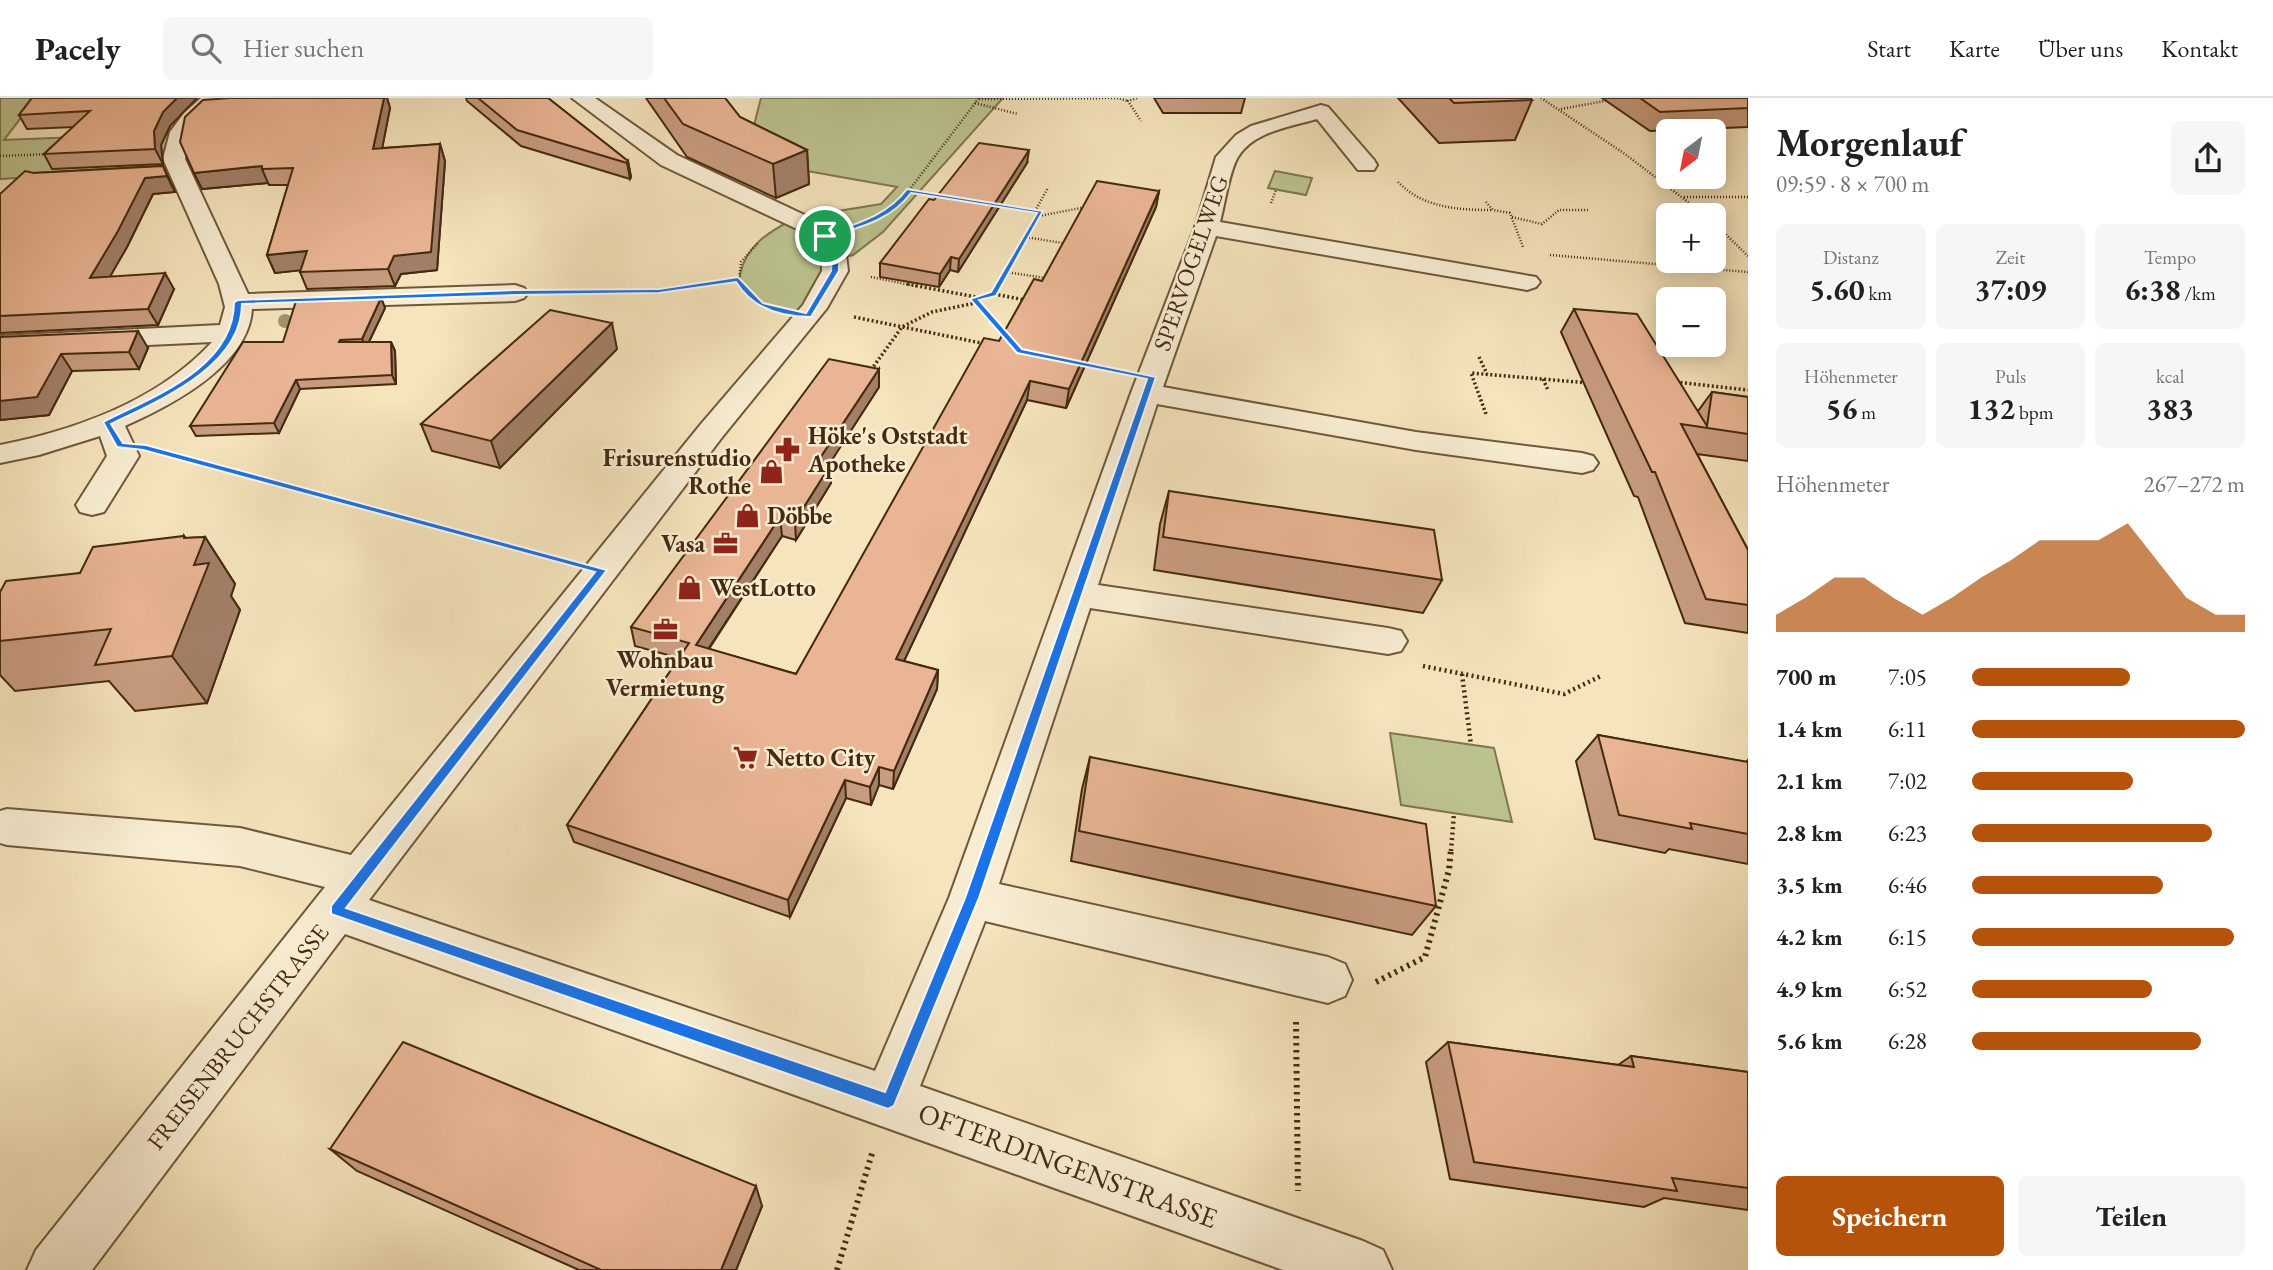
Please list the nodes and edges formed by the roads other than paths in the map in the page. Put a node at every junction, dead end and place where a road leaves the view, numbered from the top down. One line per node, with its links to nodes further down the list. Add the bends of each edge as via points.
1 (214, 98): 4 (street, via 178,133 173,149)
2 (582, 98): 20 (street, FREISENBRUCHSTRASSE, via 669,160 795,217 825,236 836,257 835,271 811,312 712,430)
3 (1366, 165): 6 (street, SPERVOGELWEG, via 1321,111 1258,130 1234,146 1227,157)
4 (180, 172): 5 (street); 9 (street)
5 (153, 173)
6 (1207, 227): 7 (street); 12 (street, SPERVOGELWEG)
7 (1527, 282)
8 (515, 293): 9 (street)
9 (238, 302): 10 (street)
10 (231, 333): 11 (street); 13 (street, via 205,367)
11 (0, 344)
12 (1149, 385): 15 (street, via 1416,441); 17 (street, SPERVOGELWEG)
13 (113, 434): 14 (street, via 61,439); 16 (street, via 122,456)
14 (0, 454)
15 (1582, 463)
16 (92, 505)
17 (1077, 594): 18 (street); 21 (street, SPERVOGELWEG)
18 (1388, 640)
19 (7, 827): 20 (street, OFTERDINGENSTRASSE, via 240,847)
20 (348, 893): 23 (street, OFTERDINGENSTRASSE); 24 (street, FREISENBRUCHSTRASSE)
21 (972, 898): 22 (street); 23 (street, SPERVOGELWEG)
22 (1312, 976)
23 (888, 1101): 25 (street, OFTERDINGENSTRASSE)
24 (56, 1270)
25 (1363, 1270)

